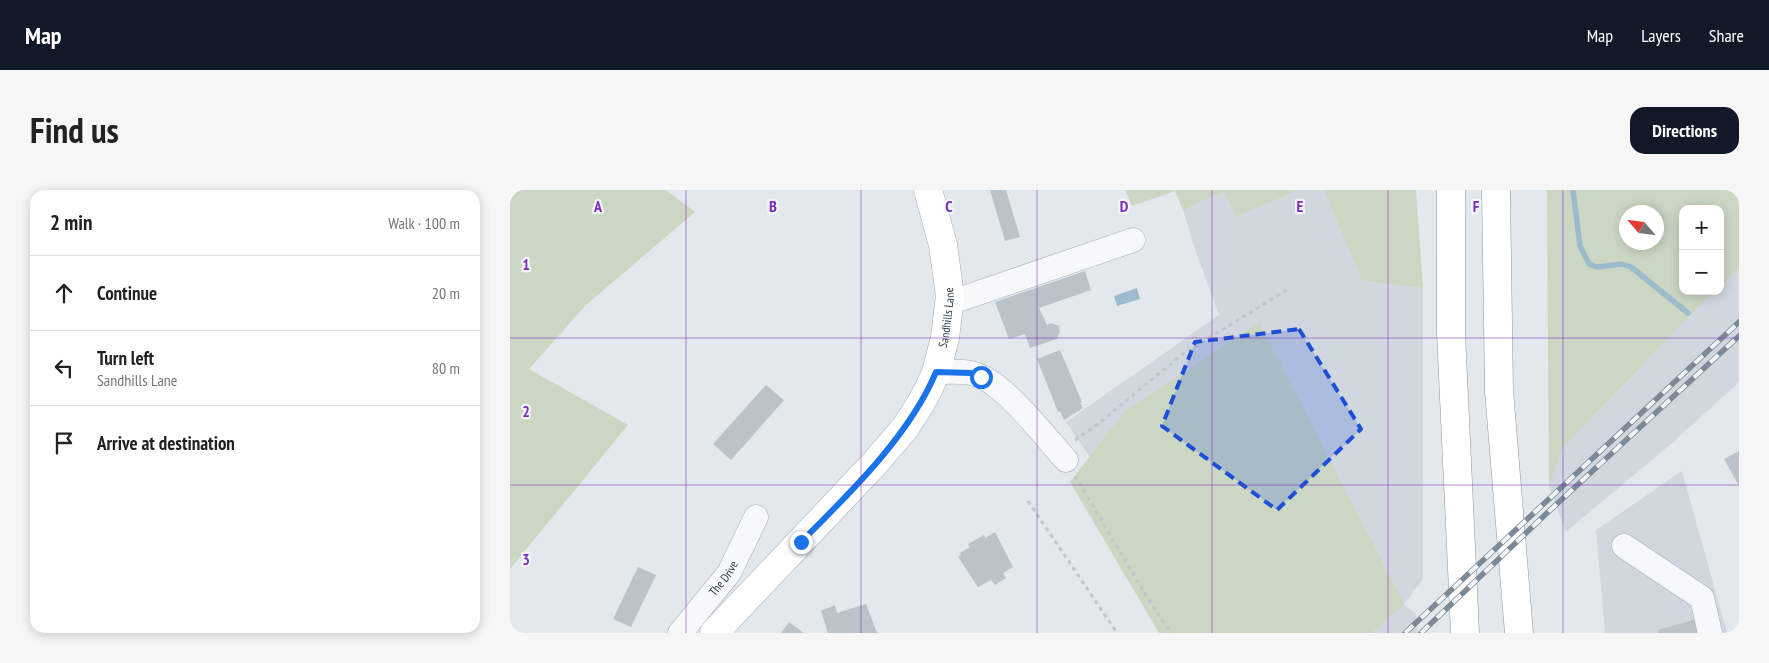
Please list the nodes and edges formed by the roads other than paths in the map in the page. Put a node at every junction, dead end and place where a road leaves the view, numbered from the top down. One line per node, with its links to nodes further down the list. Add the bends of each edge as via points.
1 (928, 190): 5 (main road, Sandhills Lane, via 943,245)
2 (1450, 190): 12 (main road, via 1451,333)
3 (1496, 190): 13 (main road, via 1499,391)
4 (1133, 240): 5 (street)
5 (949, 303): 6 (main road, Sandhills Lane, via 945,338)
6 (936, 372): 7 (street, via 971,373 1003,391); 11 (main road, Sandhills Lane, via 905,428)
7 (1063, 457)
8 (756, 517): 10 (street, The Drive, via 729,573)
9 (1624, 546): 14 (street, via 1702,598)
10 (680, 633)
11 (714, 633)
12 (1465, 633)
13 (1519, 633)
14 (1710, 633)

